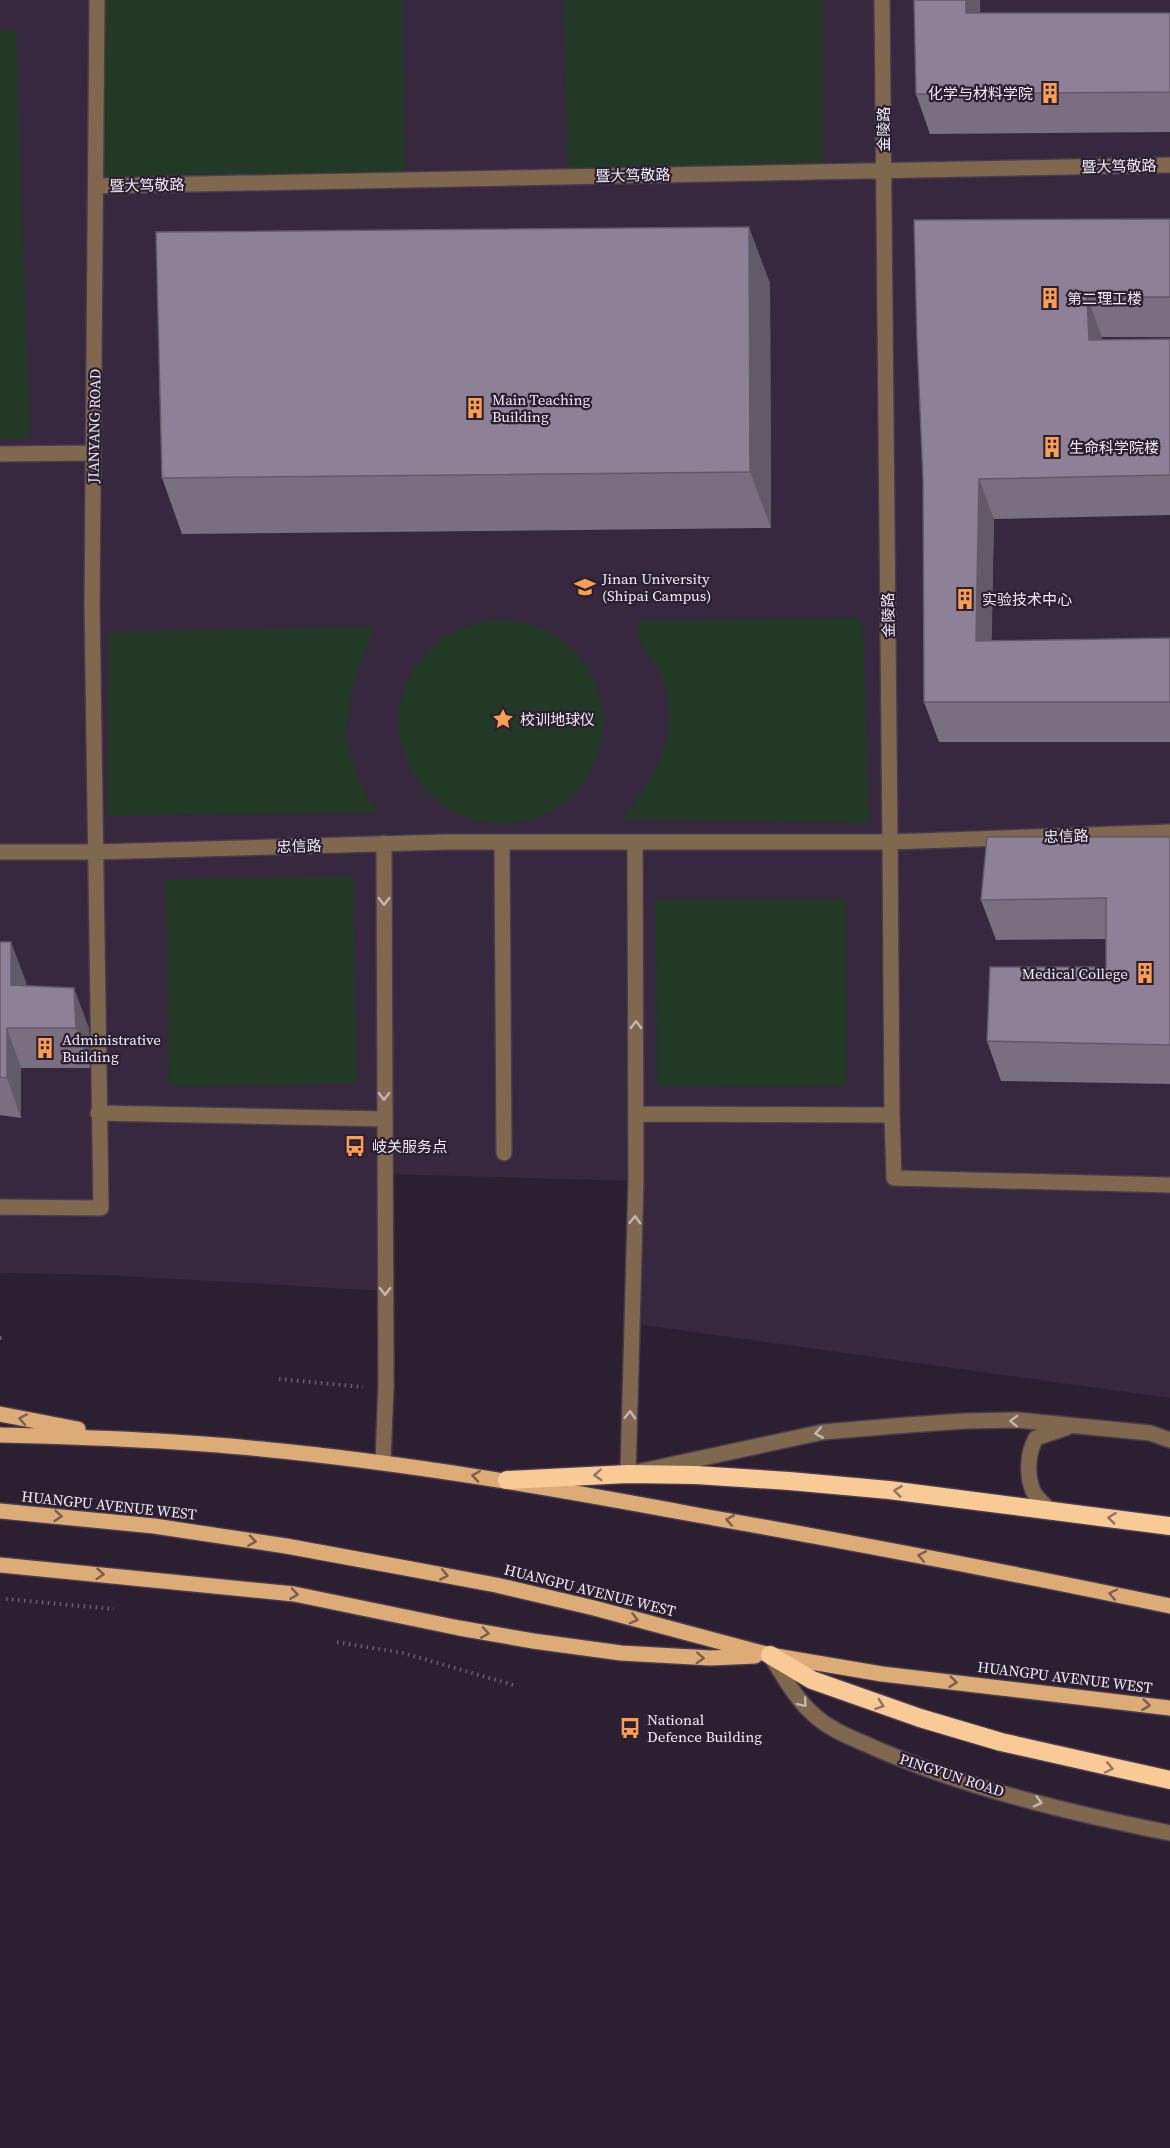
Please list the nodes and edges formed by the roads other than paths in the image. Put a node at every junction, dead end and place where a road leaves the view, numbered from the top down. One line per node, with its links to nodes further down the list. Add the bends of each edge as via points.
1 (97, 0): 5 (street, JIANYANG ROAD)
2 (882, 0): 4 (street, 金陵路)
3 (1170, 165): 4 (street, 暨大笃敬路)
4 (884, 171): 5 (street, 暨大笃敬路); 11 (street, 金陵路)
5 (96, 186): 6 (street, JIANYANG ROAD)
6 (93, 453): 7 (street); 14 (street, JIANYANG ROAD)
7 (0, 454)
8 (1170, 832): 11 (street, 忠信路)
9 (502, 842): 10 (street); 12 (street, 忠信路); 19 (street)
10 (635, 842): 11 (street); 16 (street, one-way to 10)
11 (890, 842): 17 (street, 金陵路)
12 (384, 843): 14 (street, 忠信路); 18 (street, one-way to 18)
13 (0, 852): 14 (street, 忠信路)
14 (95, 852): 15 (street, JIANYANG ROAD)
15 (98, 1113): 18 (street); 21 (street, JIANYANG ROAD, via 101,1208)
16 (636, 1114): 17 (street); 28 (street, one-way to 16)
17 (892, 1115): 20 (street, 金陵路, via 894,1178)
18 (384, 1119): 27 (street, one-way to 27)
19 (504, 1153)
20 (1170, 1185)
21 (0, 1207)
22 (0, 1414): 25 (main road, one-way to 22)
23 (1072, 1426): 26 (street, via 1150,1433); 28 (street, one-way to 28, via 1017,1420 966,1421 823,1432); 30 (street, via 1036,1438 1029,1449 1034,1491)
24 (0, 1435): 25 (main road)
25 (122, 1438): 27 (main road)
26 (1170, 1440)
27 (383, 1462): 29 (main road, one-way to 27)
28 (628, 1474): 29 (highway, one-way to 29); 30 (highway, one-way to 28, via 889,1490)
29 (507, 1480): 34 (main road, one-way to 29, via 1029,1576)
30 (1049, 1510): 32 (highway, one-way to 30)
31 (0, 1511): 35 (main road, HUANGPU AVENUE WEST, one-way to 35, via 154,1526 411,1569 594,1608)
32 (1170, 1526)
33 (0, 1565): 35 (main road, one-way to 35, via 294,1594 459,1628 621,1653 711,1658)
34 (1170, 1606)
35 (770, 1655): 36 (main road, HUANGPU AVENUE WEST, one-way to 36, via 882,1674); 37 (highway, one-way to 37, via 812,1680 920,1718 1001,1742); 38 (street, PINGYUN ROAD, one-way to 38, via 813,1714 837,1731 922,1767 994,1790)
36 (1170, 1708)
37 (1170, 1780)
38 (1170, 1833)

